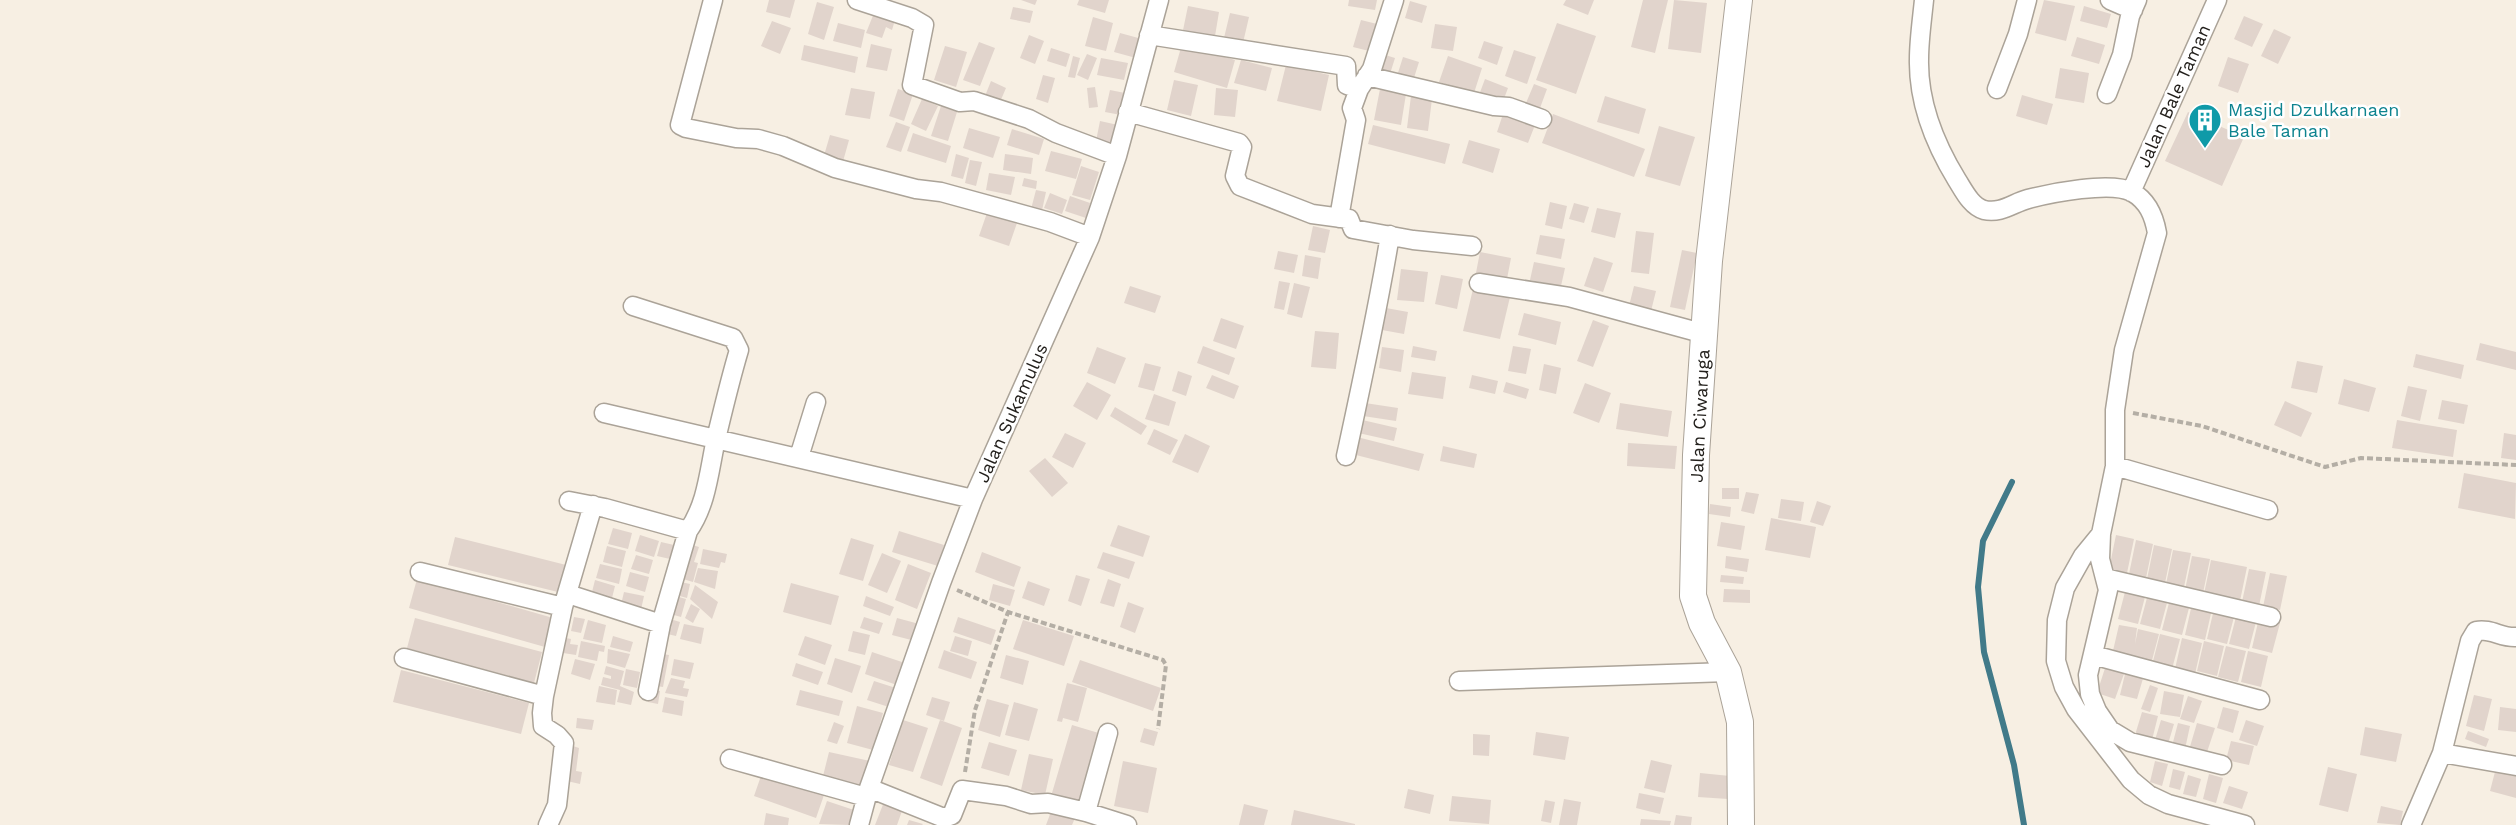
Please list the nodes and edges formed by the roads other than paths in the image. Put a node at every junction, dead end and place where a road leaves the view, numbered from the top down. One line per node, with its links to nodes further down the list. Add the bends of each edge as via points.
1 (714, 0): 21 (street, via 680,125 767,141 835,168 941,192)
2 (858, 0): 17 (street, via 924,25 912,86 1029,119)
3 (1394, 0): 12 (street, via 1372,69)
4 (1739, 0): 25 (street, Jalan Ciwaruga, via 1709,261)
5 (1924, 0): 18 (street, via 1919,62 1926,115 1946,161 1974,204 1994,211 2063,192 2108,188)
6 (2027, 0): 13 (street)
7 (2110, 0): 10 (street)
8 (2217, 0): 18 (street, Jalan Bale Taman)
9 (1156, 1): 11 (street, Jalan Sukamulus)
10 (2134, 5): 14 (street, via 2122,55)
11 (1149, 35): 12 (street, via 1346,66 1347,85); 15 (street, Jalan Sukamulus)
12 (1363, 82): 16 (street, via 1509,107); 19 (street, via 1352,108 1356,120)
13 (1997, 89)
14 (2107, 94)
15 (1128, 112): 17 (street, Jalan Sukamulus); 19 (street, via 1239,143 1242,147 1235,176 1240,186 1312,214)
16 (1542, 119)
17 (1117, 156): 21 (street, Jalan Sukamulus)
18 (2131, 192): 31 (street, via 2148,206 2157,233 2124,350 2115,410)
19 (1339, 218): 20 (street, via 1349,219 1353,229)
20 (1390, 235): 22 (street); 29 (street)
21 (1090, 237): 32 (street, Jalan Sukamulus)
22 (1472, 246)
23 (1479, 283): 25 (street, via 1569,297)
24 (633, 306): 28 (street, via 733,338 739,350)
25 (1705, 333): 46 (street, Jalan Ciwaruga, via 1696,455 1693,596 1701,623)
26 (816, 402): 30 (street)
27 (604, 413): 28 (street)
28 (716, 440): 30 (street); 36 (street, via 705,496)
29 (1346, 456)
30 (799, 457): 32 (street)
31 (2115, 466): 35 (street); 37 (street)
32 (973, 499): 56 (street, Jalan Sukamulus)
33 (569, 501): 34 (street)
34 (593, 505): 36 (street); 40 (street)
35 (2268, 510)
36 (688, 531): 42 (street)
37 (2101, 534): 39 (street, via 2100,559); 62 (street, via 2065,588 2057,620 2056,661 2064,687 2076,709 2131,780 2148,795)
38 (420, 572): 40 (street)
39 (2105, 578): 41 (street); 44 (street, via 2108,590)
40 (566, 600): 42 (street); 49 (street)
41 (2271, 617)
42 (661, 624): 48 (street)
43 (2516, 637): 52 (street, via 2504,637 2487,629 2476,631 2470,641)
44 (2093, 656): 50 (street); 54 (street, via 2088,675 2090,694 2110,730 2130,742)
45 (404, 658): 49 (street)
46 (1728, 672): 47 (street); 61 (street, Jalan Ciwaruga, via 1740,722)
47 (1459, 681)
48 (648, 690)
49 (544, 696): 58 (street, via 543,726 564,742 557,805)
50 (2260, 700)
51 (1108, 733): 57 (street)
52 (2442, 753): 55 (street); 63 (street)
53 (730, 759): 56 (street)
54 (2222, 765)
55 (2516, 765)
56 (868, 792): 57 (street, via 945,818 952,815 962,790); 59 (street, Jalan Sukamulus)
57 (1086, 812): 60 (street)
58 (548, 825)
59 (859, 825)
60 (1127, 825)
61 (1741, 825)
62 (2245, 825)
63 (2411, 825)

